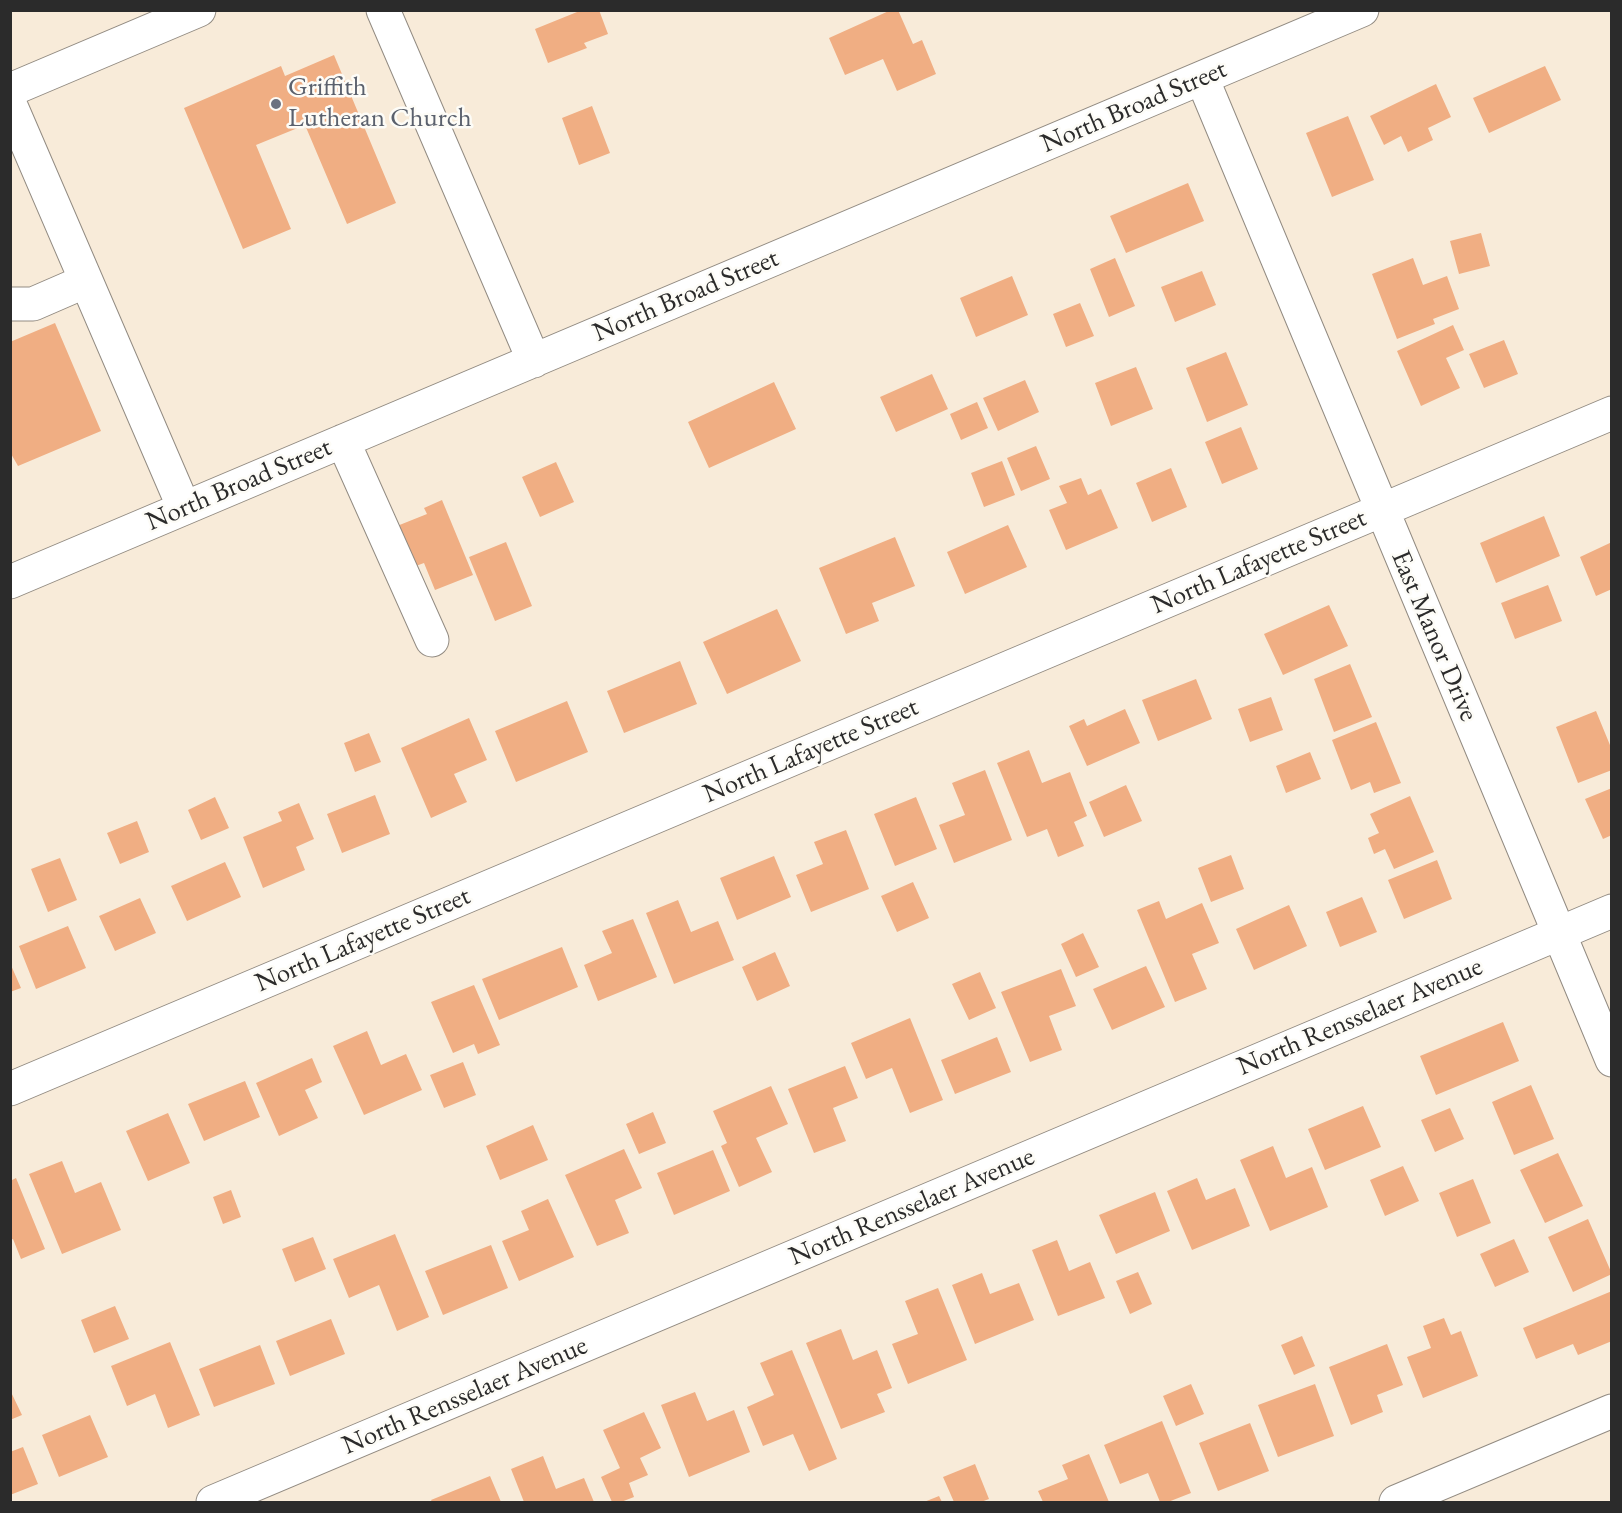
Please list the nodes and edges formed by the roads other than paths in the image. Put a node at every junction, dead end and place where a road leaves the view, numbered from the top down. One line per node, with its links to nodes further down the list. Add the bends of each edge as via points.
1 (199, 10): 5 (street)
2 (383, 10): 9 (street)
3 (1362, 10): 4 (street, North Broad Street)
4 (1202, 78): 9 (street, North Broad Street); 13 (street, East Manor Drive)
5 (10, 90)
6 (10, 104): 7 (street)
7 (86, 281): 8 (street, via 33,304); 12 (street)
8 (10, 304)
9 (534, 361): 11 (street, North Broad Street)
10 (1611, 413): 13 (street, North Lafayette Street)
11 (343, 441): 12 (street, North Broad Street); 15 (street)
12 (184, 508): 14 (street, North Broad Street)
13 (1381, 510): 17 (street, East Manor Drive); 19 (street, North Lafayette Street)
14 (10, 582)
15 (432, 640)
16 (1611, 911): 17 (street, North Rensselaer Avenue)
17 (1559, 933): 18 (street, East Manor Drive); 21 (street, North Rensselaer Avenue)
18 (1611, 1060)
19 (10, 1089)
20 (1611, 1411): 22 (street)
21 (213, 1503)
22 (1396, 1503)

